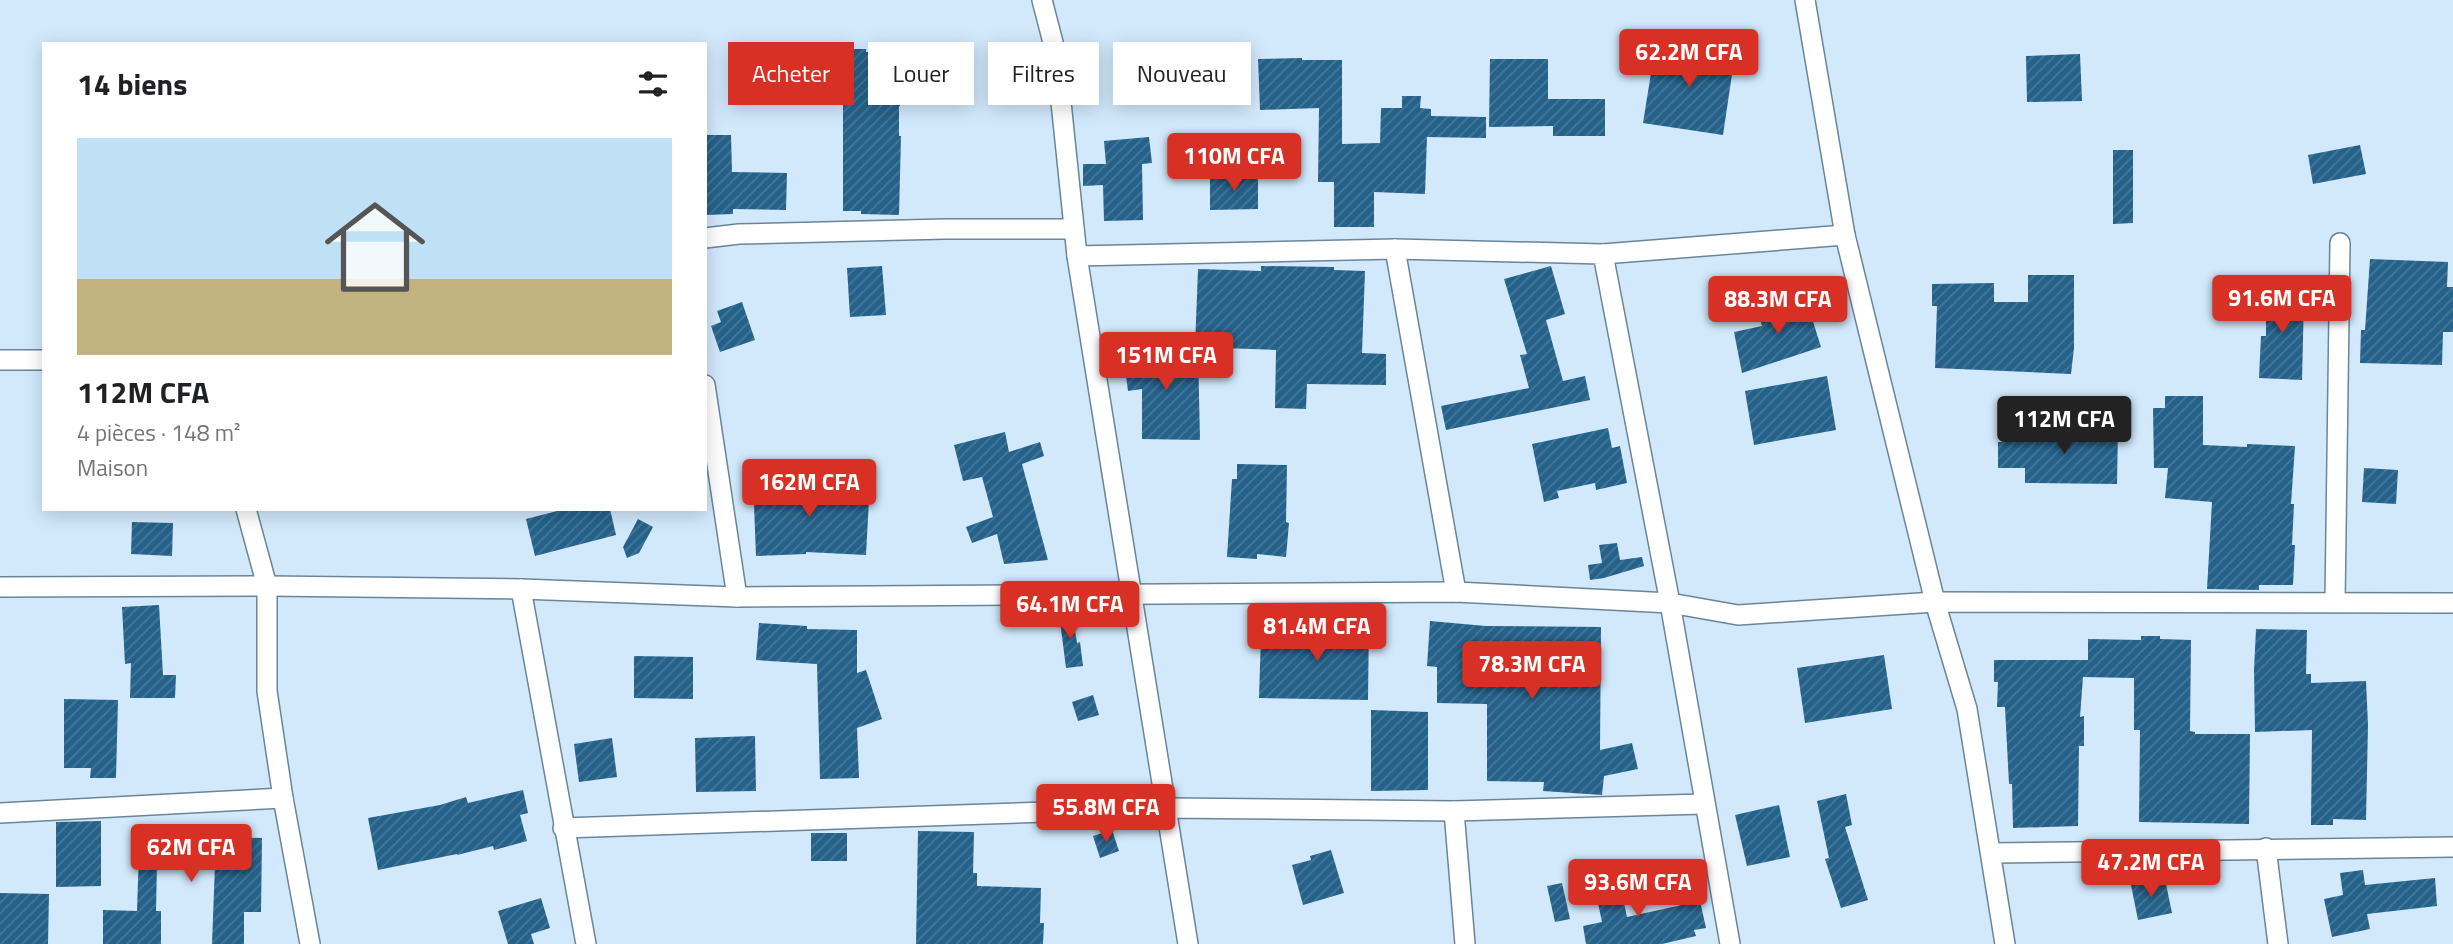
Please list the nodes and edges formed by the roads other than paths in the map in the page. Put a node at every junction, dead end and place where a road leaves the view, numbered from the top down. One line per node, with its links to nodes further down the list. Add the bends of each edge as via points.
1 (1042, 0): 3 (street, via 1056,54)
2 (1805, 0): 4 (street)
3 (1074, 229): 5 (street, via 739,234); 9 (street)
4 (1845, 235): 8 (street); 20 (street)
5 (707, 239)
6 (2340, 243): 21 (street)
7 (1395, 249): 8 (street); 9 (street); 17 (street)
8 (1603, 254): 22 (street)
9 (1077, 256): 18 (street)
10 (0, 360): 11 (street)
11 (42, 360)
12 (707, 398): 19 (street)
13 (247, 511): 14 (street)
14 (267, 586): 15 (street); 16 (street); 24 (street, via 267,691)
15 (0, 587)
16 (521, 589): 19 (street); 29 (street)
17 (1456, 592): 18 (street); 22 (street)
18 (1131, 594): 19 (street); 26 (street)
19 (737, 597)
20 (1935, 602): 21 (street); 22 (street, via 1738,615); 32 (street, via 1967,709)
21 (2335, 602): 23 (street)
22 (1670, 603): 25 (street)
23 (2453, 603)
24 (283, 798): 28 (street); 33 (street)
25 (1704, 804): 27 (street); 37 (street)
26 (1166, 808): 27 (street); 29 (street); 35 (street)
27 (1454, 811): 36 (street)
28 (0, 813)
29 (564, 828): 34 (street)
30 (2453, 847): 31 (street)
31 (2266, 848): 32 (street); 39 (street)
32 (1991, 853): 38 (street)
33 (310, 944)
34 (586, 944)
35 (1188, 944)
36 (1465, 944)
37 (1730, 944)
38 (2005, 944)
39 (2278, 944)

